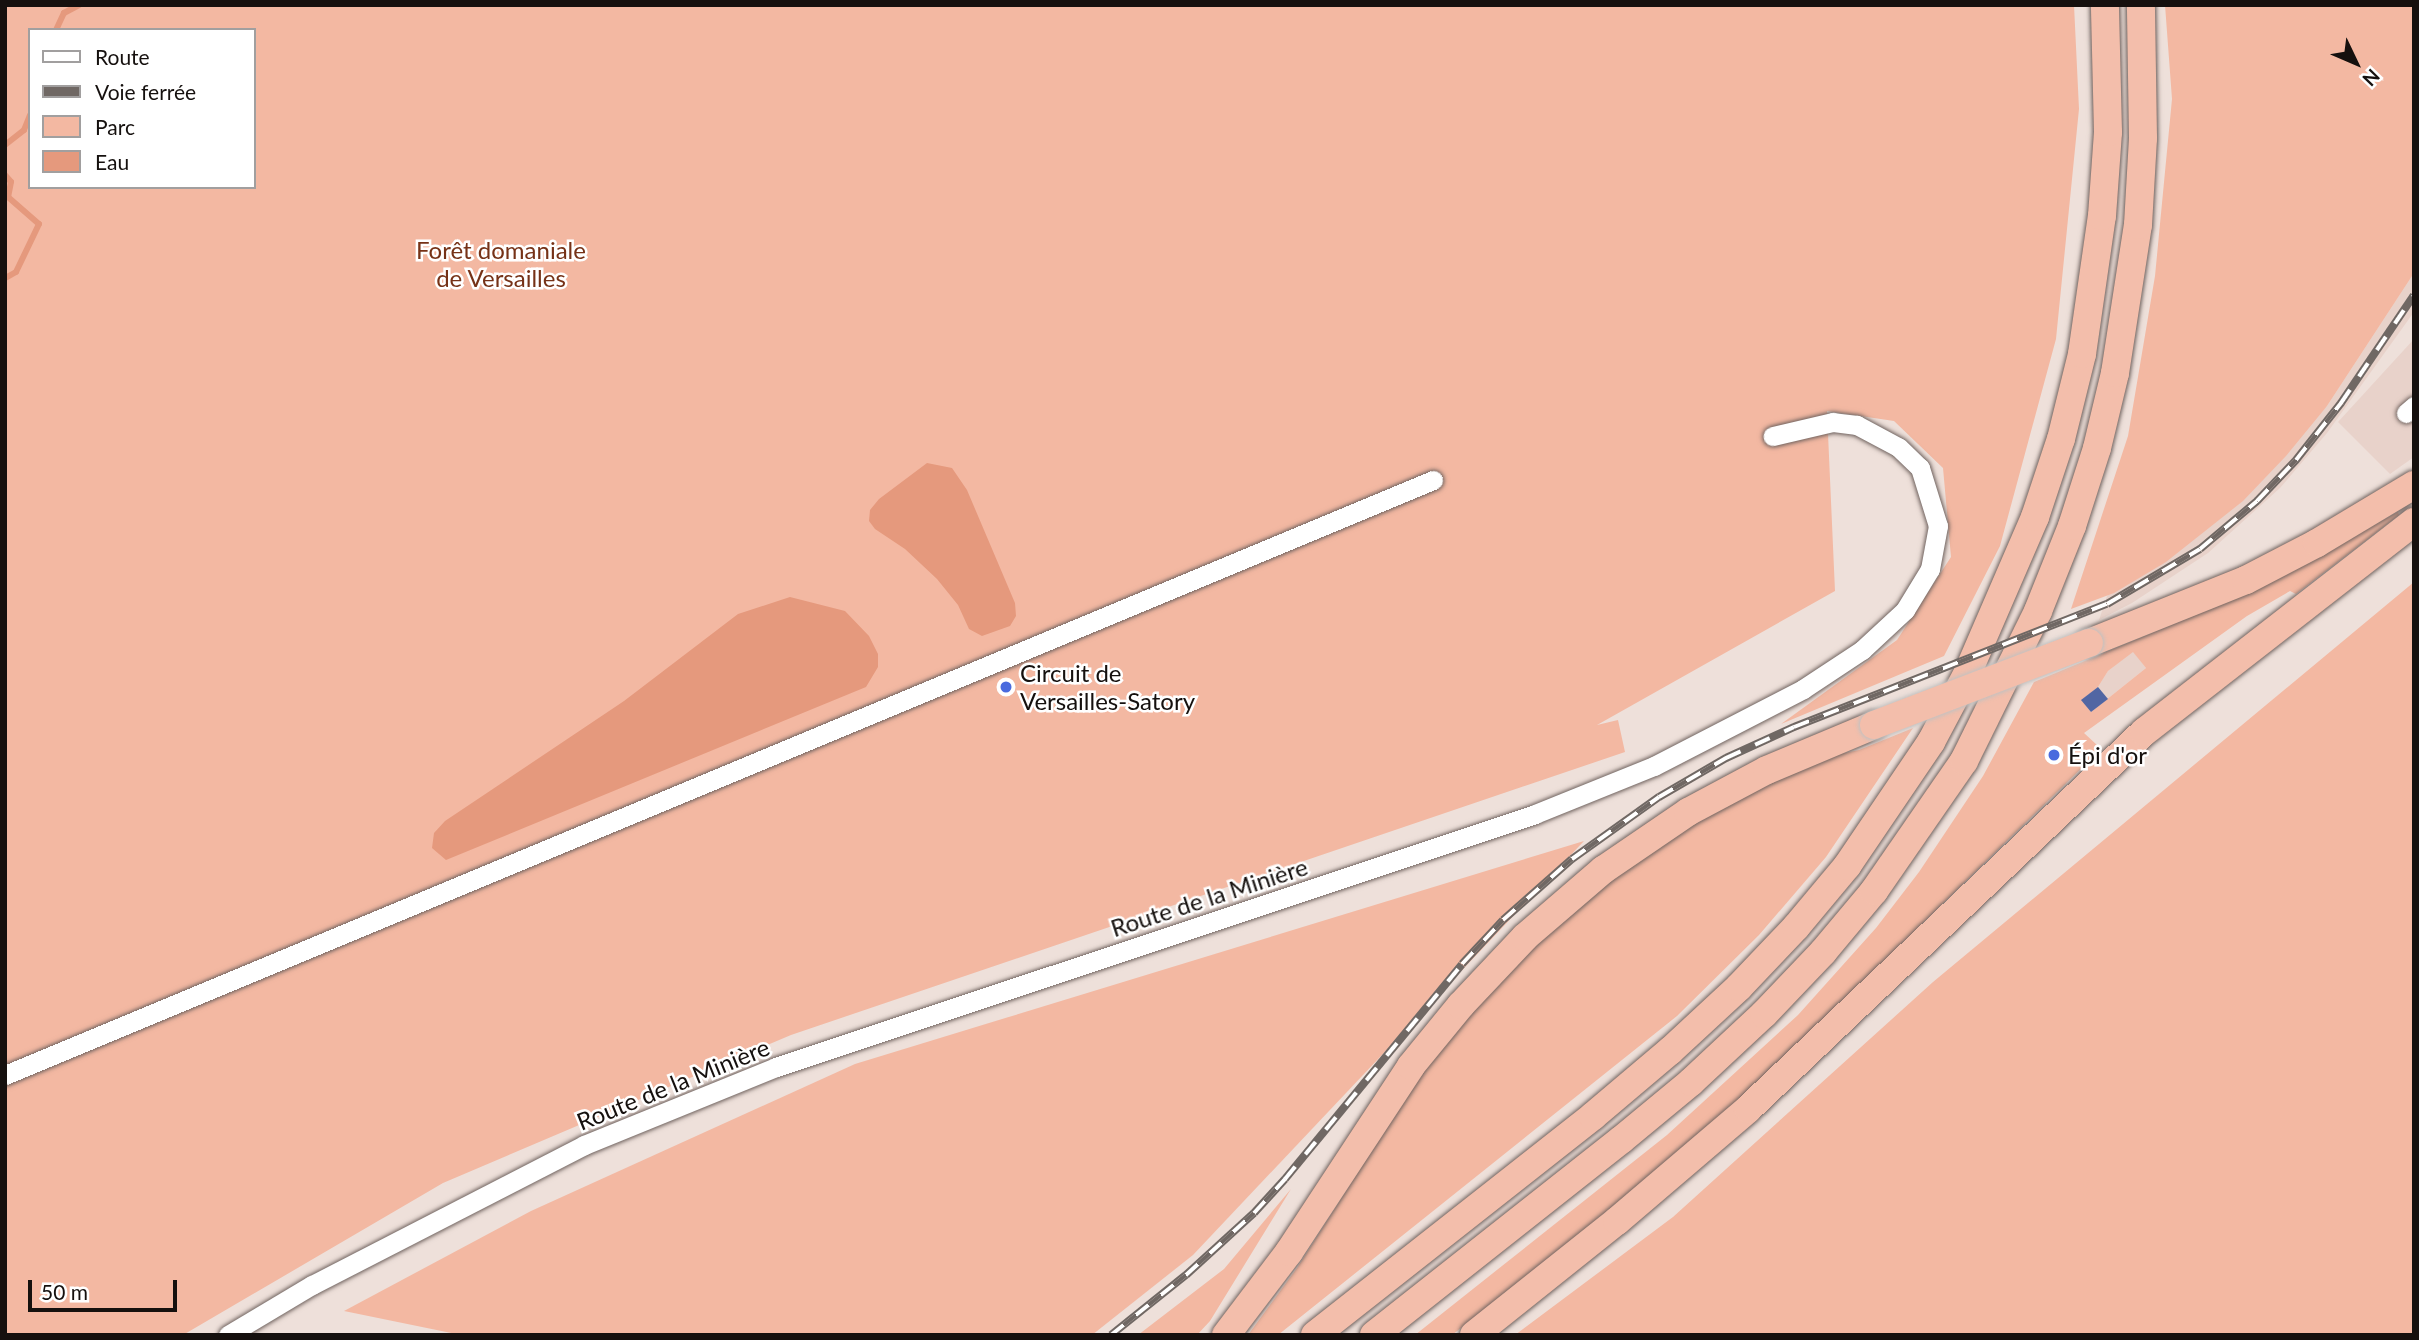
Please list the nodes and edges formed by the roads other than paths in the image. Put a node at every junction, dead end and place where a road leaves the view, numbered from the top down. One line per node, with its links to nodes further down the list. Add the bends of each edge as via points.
1 (2105, 5): 10 (highway, via 2107,146 2082,354 2035,517 1968,672 1931,742 1847,866 1739,987 1593,1116)
2 (2141, 5): 11 (highway, via 2143,138 2138,225 2115,373 2072,526 2038,611 1964,761 1874,891 1764,1014 1661,1107)
3 (1773, 436): 8 (street, Route de la Minière, via 1833,422 1857,425 1898,447 1920,468 1938,526 1930,569 1905,610 1861,650 1793,694 1654,766 1535,814 776,1067 584,1146 312,1285)
4 (1433, 480): 7 (street)
5 (2414, 485): 9 (highway, bridge, via 2246,580 1767,770 1688,812 1602,870 1525,937 1411,1066 1289,1252)
6 (2414, 522): 12 (highway, via 2144,732 1748,1109)
7 (5, 1075)
8 (228, 1335)
9 (1226, 1335)
10 (1315, 1335)
11 (1374, 1335)
12 (1474, 1335)

